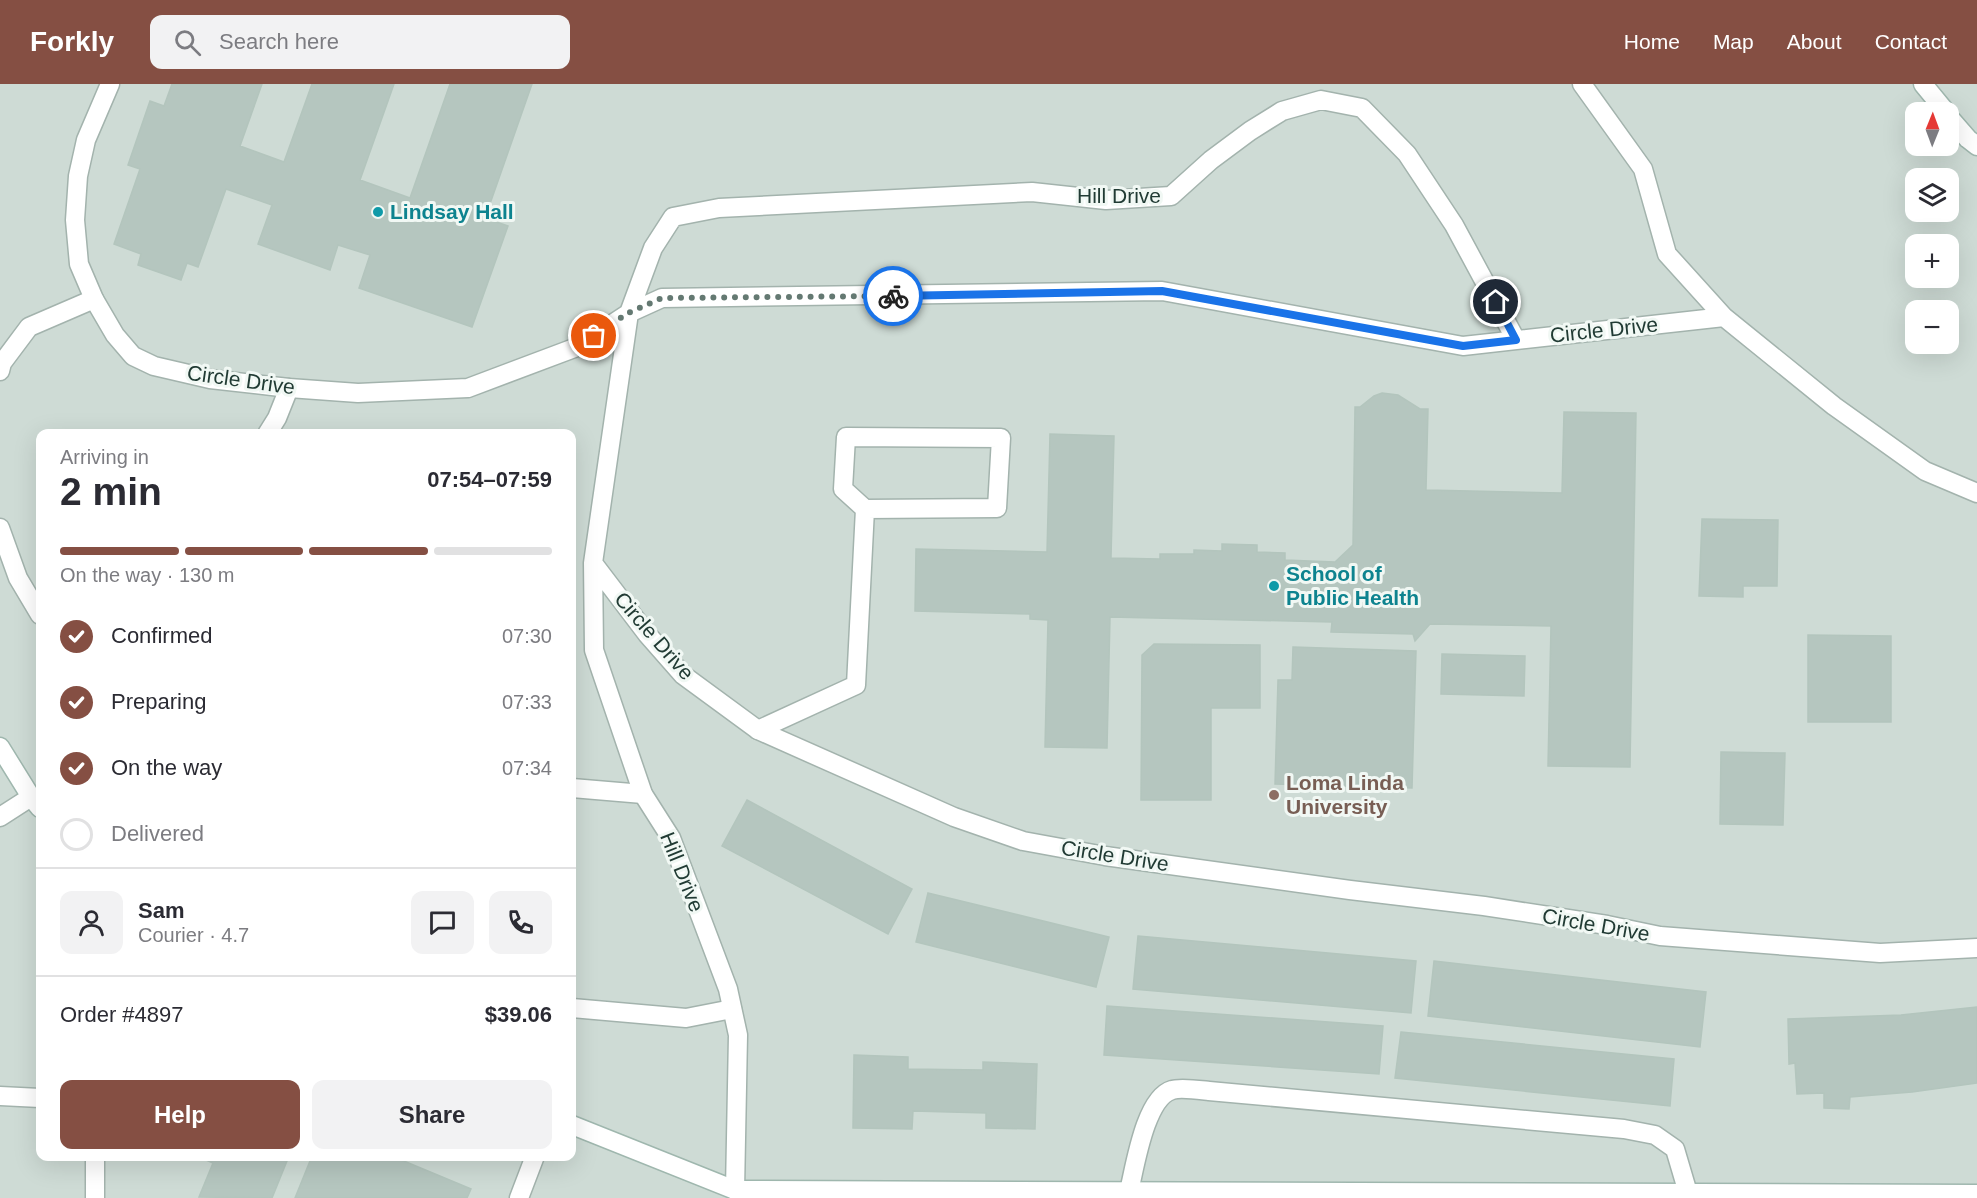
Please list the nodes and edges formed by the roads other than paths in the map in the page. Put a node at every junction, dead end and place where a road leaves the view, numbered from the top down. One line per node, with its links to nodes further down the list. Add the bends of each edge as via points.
1 (110, 84): 7 (street, Circle Drive, via 86,140 75,220 79,264)
2 (1582, 84): 9 (street, via 1643,169 1667,254)
3 (1923, 84): 4 (street)
4 (1937, 102)
5 (1959, 129): 6 (street)
6 (1977, 146)
7 (94, 299): 11 (street, via 29,327); 12 (street, Circle Drive, via 115,335 134,356 154,366 210,379)
8 (628, 313): 10 (street, Circle Drive, via 662,298 1162,291 1463,346); 10 (street, Hill Drive, via 653,248 673,218 719,208 1032,192 1106,200 1171,196 1250,131 1282,111 1322,100 1362,108 1407,154 1454,225); 12 (street, Circle Drive, via 576,348 468,388 358,393); 17 (street)
9 (1724, 317): 10 (street, Circle Drive); 14 (street, via 1834,406 1925,471)
10 (1516, 340)
11 (0, 371)
12 (289, 388): 13 (street)
13 (270, 429)
14 (1977, 493)
15 (865, 508): 15 (street, via 843,489 846,436 1001,438 997,508); 19 (street, via 856,685)
16 (0, 528): 18 (street, via 18,578)
17 (593, 563): 19 (street, Circle Drive, via 646,634 683,675); 22 (street, Hill Drive, via 594,650)
18 (36, 608)
19 (758, 730): 25 (street, Circle Drive, via 954,818 1023,841 1105,856 1484,906 1660,936 1880,953)
20 (0, 747): 23 (street)
21 (576, 789): 22 (street)
22 (643, 794): 27 (street, Hill Drive, via 671,838)
23 (36, 802): 24 (street)
24 (0, 817)
25 (1977, 948)
26 (576, 1008): 27 (street, via 686,1018)
27 (732, 1009): 35 (street, Hill Drive, via 738,1035)
28 (0, 1096): 29 (street)
29 (36, 1098)
30 (576, 1127): 35 (street)
31 (95, 1161): 40 (street)
32 (533, 1161): 41 (street)
33 (1129, 1191): 34 (street, via 1145,1126 1158,1100 1171,1090 1209,1090 1655,1135 1675,1149); 36 (street); 38 (street)
34 (1688, 1192): 37 (street); 39 (street)
35 (735, 1194): 36 (street)
36 (842, 1194)
37 (1977, 1194)
38 (1251, 1195): 39 (street)
39 (1621, 1195)
40 (95, 1198)
41 (519, 1198)

